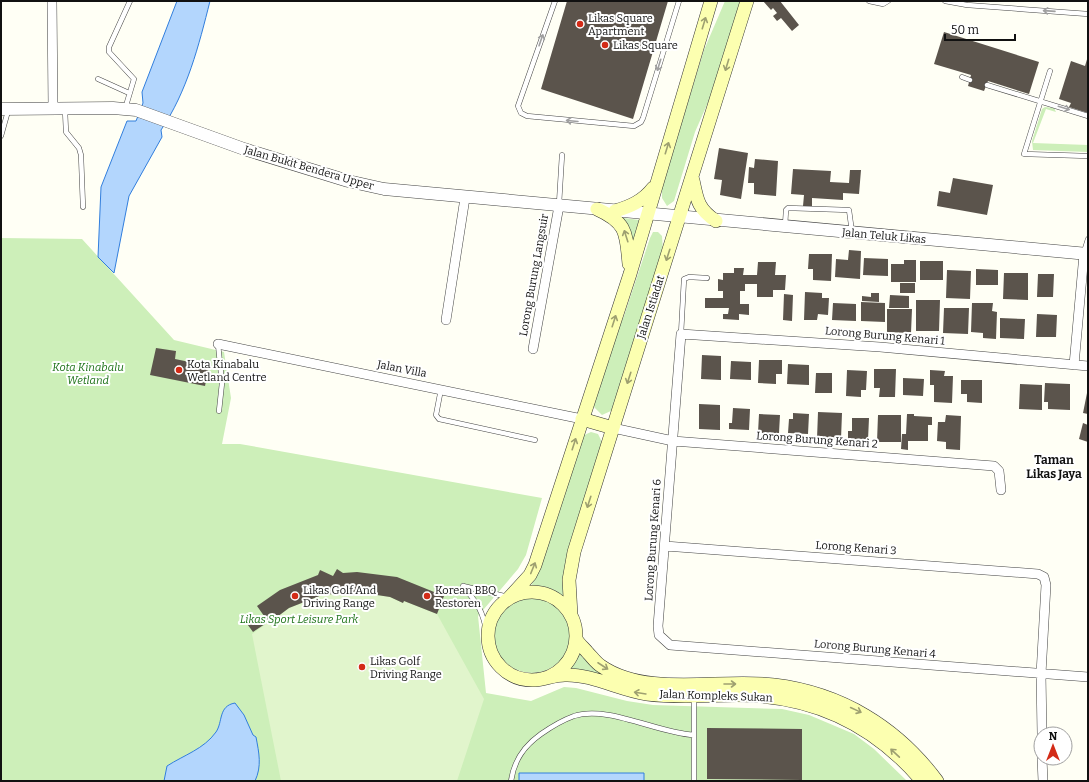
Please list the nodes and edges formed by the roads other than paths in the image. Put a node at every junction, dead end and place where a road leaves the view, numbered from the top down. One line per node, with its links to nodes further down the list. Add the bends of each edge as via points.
1 (52, 1): 18 (street)
2 (130, 1): 16 (lane, via 109,47 109,52 133,77)
3 (555, 1): 4 (lane, one-way to 3, via 643,118 634,126 527,116 521,113 518,106)
4 (679, 1)
5 (711, 1): 27 (main road, one-way to 5)
6 (747, 1): 26 (main road, Jalan Istiadat, one-way to 26)
7 (869, 1): 8 (lane, via 883,4)
8 (888, 1)
9 (945, 1): 10 (lane, one-way to 9)
10 (1088, 14)
11 (1050, 71): 17 (lane)
12 (962, 77): 14 (lane)
13 (98, 79): 16 (lane)
14 (970, 80)
15 (986, 85): 17 (lane)
16 (129, 93): 21 (lane)
17 (1041, 101): 22 (lane, one-way to 22); 25 (lane, via 1024,154)
18 (53, 108): 19 (street, Jalan Bukit Bendera Upper); 20 (street, Jalan Bukit Bendera Upper)
19 (65, 108): 21 (street, Jalan Bukit Bendera Upper); 30 (lane, via 66,132 79,148 81,155)
20 (5, 109): 23 (lane)
21 (131, 109): 28 (street, Jalan Bukit Bendera Upper, via 244,149 348,181 384,189)
22 (1088, 116)
23 (1, 136)
24 (562, 155): 29 (lane)
25 (1088, 156)
26 (693, 176): 34 (main road, Jalan Istiadat); 35 (main road, via 696,199 705,213)
27 (656, 185): 32 (main road, via 646,197 632,206); 33 (main road)
28 (465, 198): 29 (street, Jalan Bukit Bendera Upper); 42 (street)
29 (559, 206): 31 (street, Jalan Bukit Bendera Upper); 45 (street, Lorong Burung Langsuir)
30 (83, 207)
31 (597, 209): 32 (street, Jalan Bukit Bendera Upper); 40 (main road, one-way to 31, via 626,234 612,216)
32 (615, 211): 33 (street, Jalan Bukit Bendera Upper)
33 (647, 214): 34 (street, Jalan Bukit Bendera Upper); 40 (main road)
34 (680, 217): 35 (street, Jalan Teluk Likas); 51 (main road, Jalan Istiadat, one-way to 51)
35 (716, 221): 36 (street, Jalan Teluk Likas)
36 (785, 227): 37 (street, Jalan Teluk Likas); 37 (lane, via 788,208 849,210)
37 (852, 233): 39 (street, Jalan Teluk Likas)
38 (1088, 239): 39 (lane)
39 (1086, 254): 46 (street)
40 (630, 274): 50 (main road, one-way to 40)
41 (707, 278): 43 (lane, via 684,278)
42 (446, 320)
43 (681, 334): 46 (street, Lorong Burung Kenari 1); 53 (street, Lorong Burung Kenari 6)
44 (218, 344): 48 (street, Jalan Villa); 49 (lane, via 222,383)
45 (533, 349)
46 (1074, 365): 47 (street, Lorong Burung Kenari 1)
47 (1088, 366)
48 (441, 389): 50 (street, Jalan Villa); 52 (lane, via 436,415 439,419)
49 (219, 411)
50 (582, 419): 51 (main road); 56 (main road, one-way to 50, via 530,575 535,565)
51 (613, 428): 53 (street, Lorong Burung Kenari 2); 57 (main road, Jalan Istiadat, one-way to 57, via 570,567 568,592)
52 (535, 440)
53 (673, 441): 54 (street, Lorong Burung Kenari 2, via 994,466 999,471); 55 (street, Lorong Burung Kenari 6)
54 (1001, 490)
55 (665, 546): 60 (street, Lorong Burung Kenari 6, via 658,626); 61 (street, Lorong Kenari 3, via 1038,574 1044,578 1046,585)
56 (509, 598): 57 (main road, via 522,592 537,592 550,596 562,604); 58 (main road, via 497,607 490,620); 58 (lane, via 463,586 484,616)
57 (571, 615): 59 (main road)
58 (487, 634): 63 (main road, via 489,649 506,673 520,679)
59 (576, 639): 63 (main road, via 572,654 563,667 550,676); 71 (main road, Jalan Kompleks Sukan, one-way to 71, via 600,666 625,678 668,684 774,685 805,691 839,702 867,715 894,736 922,761)
60 (662, 640): 61 (street, Lorong Burung Kenari 4, via 670,645)
61 (1041, 674): 62 (street, Lorong Burung Kenari 4); 65 (street)
62 (1088, 677)
63 (535, 680): 64 (main road, Jalan Kompleks Sukan, one-way to 63, via 668,696 624,690 576,676 564,675)
64 (694, 696): 66 (lane); 70 (main road, Jalan Kompleks Sukan, one-way to 64, via 875,736 824,709 795,700 772,697)
65 (1042, 726)
66 (694, 735): 68 (lane, via 677,734 616,716 575,716 545,731 521,751); 69 (lane)
67 (1042, 766): 72 (street)
68 (511, 781)
69 (694, 781)
70 (922, 781)
71 (937, 781)
72 (1043, 781)

